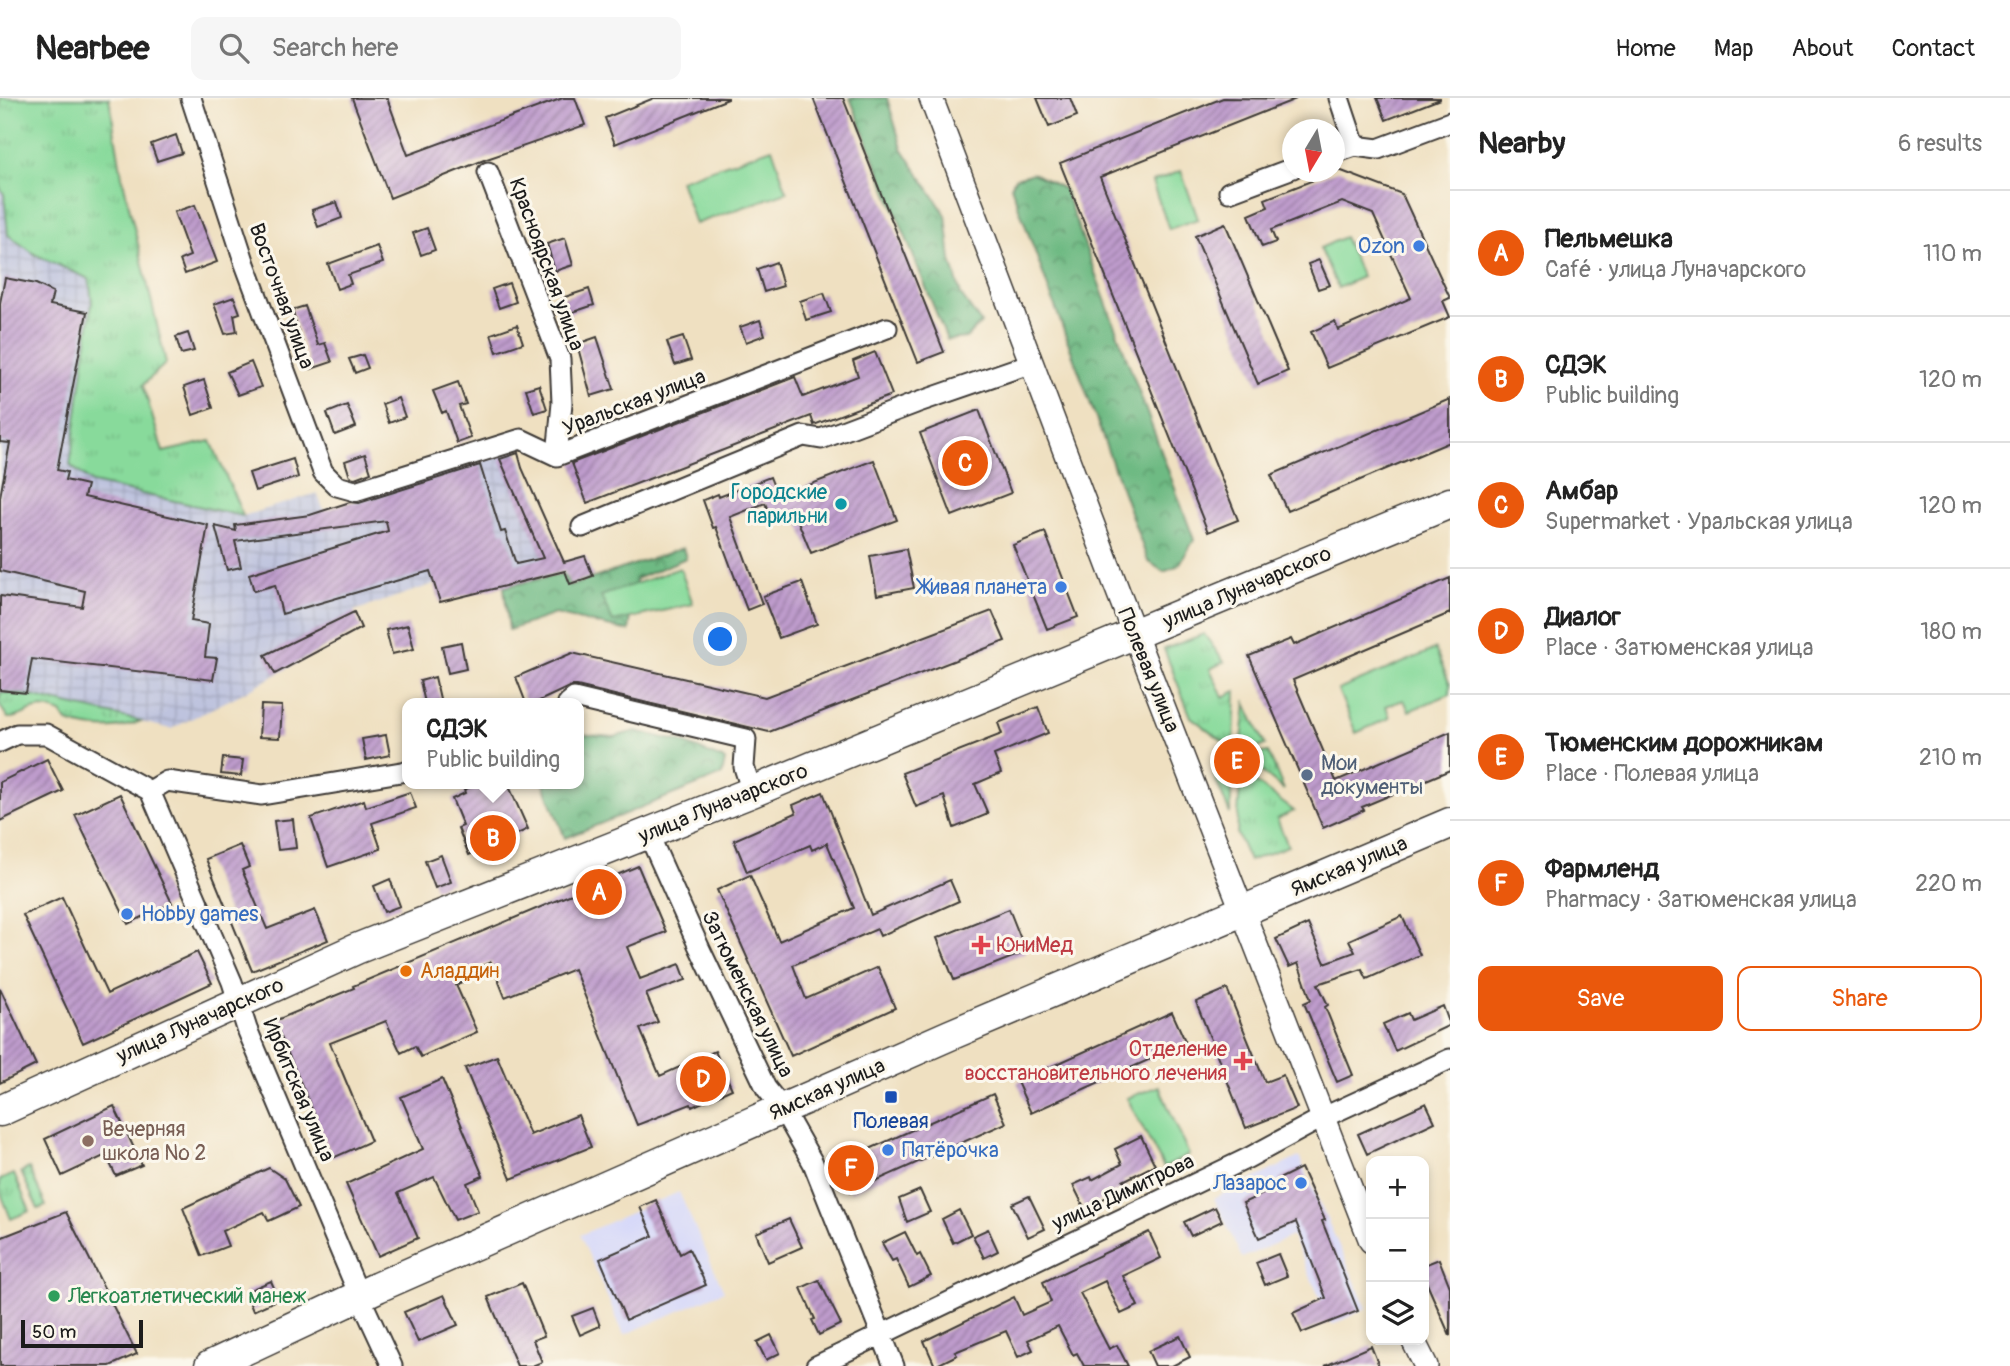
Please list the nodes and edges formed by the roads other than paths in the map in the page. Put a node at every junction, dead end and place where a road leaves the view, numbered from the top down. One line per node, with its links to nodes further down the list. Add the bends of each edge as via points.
1 (191, 98): 13 (street, Восточная улица, via 245,264 323,472 337,486)
2 (931, 98): 11 (street, Полевая улица)
3 (1339, 98): 5 (street)
4 (1450, 122): 5 (street, via 1378,149)
5 (1354, 146): 6 (street)
6 (1345, 149)
7 (488, 172): 12 (street, Красноярская улица, via 560,359)
8 (1282, 172): 9 (street)
9 (1229, 191)
10 (887, 328): 12 (street, Уральская улица)
11 (1032, 363): 15 (street, via 821,439 803,436); 16 (street, Полевая улица)
12 (557, 456): 13 (street, Уральская улица, via 521,439)
13 (355, 491)
14 (1450, 503): 16 (main road, улица Луначарского)
15 (582, 527)
16 (1135, 634): 21 (main road, улица Луначарского); 24 (street, Полевая улица)
17 (584, 700): 21 (street, via 746,739 744,767)
18 (0, 742): 20 (street, via 17,734 47,734)
19 (402, 772): 20 (street, via 262,795 167,781)
20 (150, 791): 25 (street, Ирбитская улица)
21 (752, 792): 23 (main road, улица Луначарского)
22 (1450, 822): 24 (main road, Ямская улица)
23 (648, 833): 25 (main road, улица Луначарского, via 356,949); 27 (street, Затюменская улица, via 766,1088)
24 (1243, 911): 27 (main road, Ямская улица); 29 (street, Полевая улица)
25 (239, 1003): 28 (main road, улица Луначарского); 31 (street, Ирбитская улица)
26 (1450, 1059): 29 (street, улица Димитрова)
27 (782, 1108): 31 (main road, Ямская улица); 32 (street, Затюменская улица, via 813,1163)
28 (0, 1111)
29 (1322, 1118): 30 (street, Полевая улица); 32 (street, улица Димитрова)
30 (1366, 1228)
31 (359, 1295): 34 (main road, Ямская улица); 35 (street, Ирбитская улица)
32 (880, 1334): 36 (street, улица Димитрова); 37 (street, Затюменская улица)
33 (1416, 1345): 38 (street)
34 (209, 1366)
35 (392, 1366)
36 (816, 1366)
37 (894, 1366)
38 (1426, 1366)

